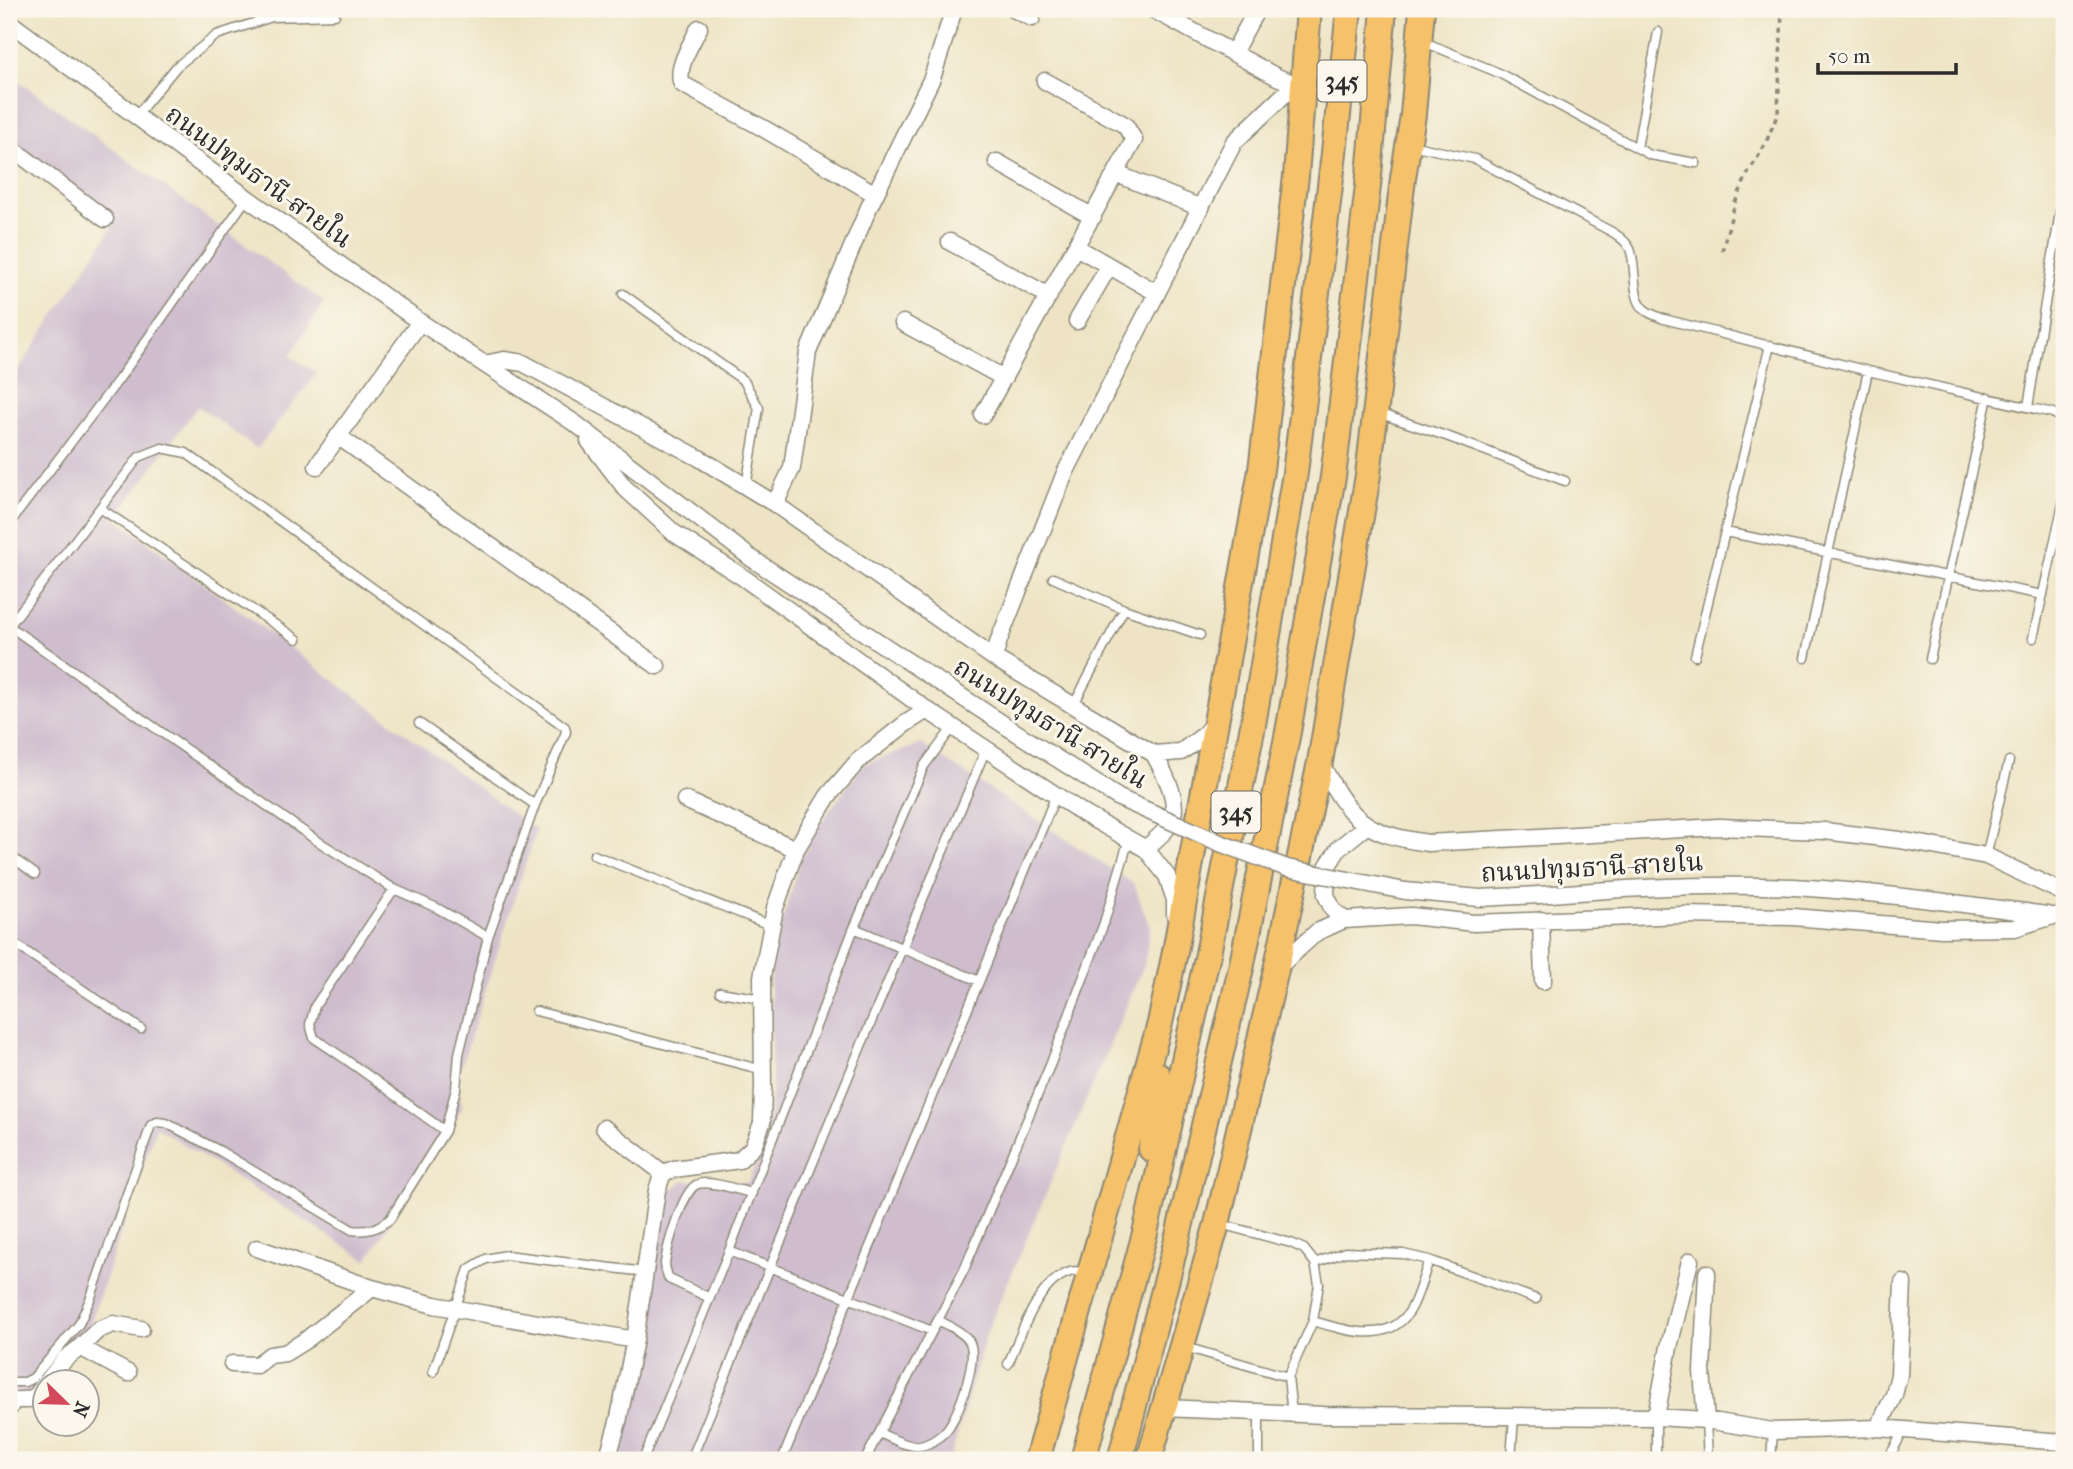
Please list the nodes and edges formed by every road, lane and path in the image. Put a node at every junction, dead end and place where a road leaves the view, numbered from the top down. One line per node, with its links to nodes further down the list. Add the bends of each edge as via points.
1 (954, 9): 30 (street, via 932,78)
2 (1013, 9): 11 (street)
3 (1152, 9): 16 (street)
4 (1257, 9): 16 (street)
5 (1309, 9): 19 (main road)
6 (1349, 9): 25 (main road, 345)
7 (1384, 9): 17 (main road, 345)
8 (1422, 9): 15 (main road)
9 (1782, 9): 38 (path, via 1777,113 1735,203)
10 (335, 15): 21 (lane, via 272,17 218,35 177,66)
11 (1032, 18)
12 (9, 22): 21 (street, ถนนปทุมธานี-สายใน)
13 (699, 28): 30 (street, via 681,67 682,84)
14 (1658, 32): 24 (lane)
15 (1419, 39): 20 (main road); 24 (lane, via 1499,74)
16 (1233, 53): 19 (street)
17 (1379, 61): 20 (main road); 126 (main road, 345, via 1333,477 1242,964)
18 (1045, 81): 28 (street, via 1125,125 1135,140)
19 (1303, 87): 32 (street, via 1286,93 1234,142); 35 (main road)
20 (1413, 115): 22 (main road)
21 (136, 116): 31 (street, ถนนปทุมธานี-สายใน)
22 (1408, 145): 46 (lane, via 1475,159 1614,233 1629,246 1636,291 1647,312); 52 (main road)
23 (9, 146): 34 (street)
24 (1637, 148): 27 (lane, via 1650,155)
25 (1334, 153): 35 (main road); 125 (main road, 345, via 1295,473 1253,725 1208,954)
26 (997, 162): 33 (street)
27 (1696, 163)
28 (1117, 174): 32 (street); 33 (street)
29 (2064, 188): 51 (lane)
30 (875, 194): 61 (street, via 808,352 792,468)
31 (247, 198): 44 (street, ถนนปทุมธานี-สายใน); 63 (lane)
32 (1201, 208): 40 (street)
33 (1093, 217): 37 (street)
34 (105, 219)
35 (1289, 241): 81 (main road, via 1261,470)
36 (950, 242): 42 (street)
37 (1076, 247): 39 (street); 42 (street)
38 (1722, 251)
39 (1109, 266): 40 (street); 43 (street)
40 (1157, 293): 75 (street, via 1065,473)
41 (623, 294): 59 (lane, via 744,381 759,408)
42 (1049, 296): 49 (street)
43 (1077, 321)
44 (420, 322): 47 (street, ถนนปทุมธานี-สายใน); 56 (street)
45 (903, 323): 49 (street)
46 (1770, 345): 48 (lane); 64 (lane)
47 (484, 364): 55 (street, ถนนปทุมธานี-สายใน); 59 (street, ถนนปทุมธานี-สายใน, via 523,363)
48 (1868, 371): 50 (lane); 65 (lane)
49 (1004, 378): 53 (street)
50 (1988, 397): 51 (lane); 66 (lane)
51 (2028, 407): 54 (lane)
52 (1375, 412): 58 (lane); 87 (main road)
53 (983, 415)
54 (2064, 420)
55 (576, 425): 80 (street, via 625,488 674,533); 101 (street, ถนนปทุมธานี-สายใน, bridge, via 751,558 1119,798 1287,867 1405,891 1480,898 1697,886 1794,887)
56 (338, 436): 57 (street); 78 (street)
57 (317, 466)
58 (1565, 481)
59 (746, 486): 61 (street, ถนนปทุมธานี-สายใน)
60 (2064, 500): 68 (lane)
61 (775, 504): 75 (street, ถนนปทุมธานี-สายใน)
62 (100, 508): 70 (lane); 73 (lane); 90 (lane, via 139,457 162,448 186,453 565,727)
63 (9, 524)
64 (1725, 532): 65 (lane); 74 (lane)
65 (1828, 553): 66 (lane); 76 (lane)
66 (1948, 576): 68 (lane); 77 (lane)
67 (1053, 578): 69 (lane)
68 (2043, 595): 72 (lane)
69 (1124, 609): 71 (lane); 79 (lane)
70 (9, 626): 99 (lane, via 316,840)
71 (1200, 635)
72 (2033, 638)
73 (297, 639)
74 (1695, 656)
75 (994, 658): 79 (street, ถนนปทุมธานี-สายใน)
76 (1805, 658)
77 (1930, 659)
78 (657, 666)
79 (1073, 706): 85 (street, ถนนปทุมธานี-สายใน)
80 (927, 710): 83 (street); 93 (street, via 858,761 828,796)
81 (1218, 718): 85 (street, ถนนปทุมธานี-สายใน, via 1181,752); 109 (main road)
82 (419, 723): 90 (lane)
83 (953, 727): 84 (street); 105 (lane, via 924,765)
84 (986, 749): 88 (street); 108 (lane)
85 (1154, 754): 94 (street, via 1174,807 1170,824)
86 (2009, 761): 97 (lane)
87 (1320, 762): 91 (street, via 1340,798); 110 (main road)
88 (1056, 795): 92 (street); 111 (lane)
89 (685, 800): 93 (street)
90 (535, 805): 106 (lane)
91 (1366, 826): 97 (street, via 1428,843 1719,827 1824,831); 102 (street, via 1339,848 1327,867 1326,895)
92 (1129, 839): 94 (street); 143 (lane, via 1104,923 1051,1063)
93 (796, 849): 104 (street)
94 (1146, 849): 109 (street, via 1167,876 1175,900)
95 (9, 855): 98 (lane)
96 (594, 855): 104 (lane)
97 (1986, 856): 100 (street)
98 (35, 874)
99 (394, 889): 106 (lane); 121 (lane, via 315,1006 310,1024 314,1038)
100 (2064, 893)
101 (2059, 916): 103 (street, via 2015,928 1941,929 1793,917)
102 (1344, 920): 103 (street, via 1411,916 1474,923); 110 (street, via 1317,932)
103 (1541, 920): 112 (street)
104 (772, 926): 114 (street)
105 (854, 928): 108 (lane); 123 (lane)
106 (488, 937): 121 (lane)
107 (9, 940): 117 (lane)
108 (902, 949): 111 (lane); 132 (lane)
109 (1175, 952): 116 (main road)
110 (1276, 970): 118 (main road)
111 (979, 981): 139 (lane)
112 (1543, 981)
113 (720, 992): 114 (lane)
114 (762, 999): 119 (street)
115 (536, 1011): 119 (lane)
116 (1160, 1023): 125 (main road); 134 (main road)
117 (141, 1029)
118 (1258, 1046): 124 (main road); 126 (main road)
119 (763, 1070): 122 (street, via 762,1123 753,1147 739,1160)
120 (604, 1128): 122 (street)
121 (445, 1131): 157 (lane, via 390,1219 365,1232 352,1230 220,1152 157,1122 152,1125 79,1324 33,1378)
122 (663, 1173): 133 (street)
123 (752, 1193): 128 (lane); 138 (lane, via 704,1182 687,1192 664,1266 669,1279)
124 (1217, 1224): 131 (lane, via 1291,1243); 149 (main road)
125 (1145, 1233): 177 (main road, 345)
126 (1177, 1240): 178 (main road, 345)
127 (257, 1248): 137 (street)
128 (729, 1251): 132 (lane); 138 (lane)
129 (1429, 1260): 131 (lane, via 1403,1254 1345,1252); 140 (lane); 144 (lane, via 1409,1312 1391,1329 1347,1331)
130 (1690, 1261): 164 (street)
131 (1315, 1262): 144 (lane, via 1319,1284)
132 (771, 1267): 139 (lane); 173 (lane)
133 (645, 1272): 141 (lane, via 506,1255 469,1269); 148 (street)
134 (1090, 1273): 152 (lane, via 1073,1271 1056,1278 1042,1293); 176 (main road)
135 (1707, 1273): 165 (street, via 1702,1371)
136 (1903, 1283): 166 (street, via 1899,1375)
137 (372, 1288): 141 (street); 151 (street, via 285,1353 270,1355 257,1365)
138 (710, 1298): 172 (lane)
139 (849, 1298): 147 (lane); 174 (lane)
140 (1536, 1298)
141 (455, 1308): 148 (street); 154 (lane)
142 (2057, 1320): 145 (path)
143 (938, 1321): 147 (lane); 169 (lane, via 960,1331 970,1343 972,1355 965,1392 949,1427 929,1444 916,1447)
144 (1313, 1321): 156 (lane)
145 (2064, 1321)
146 (141, 1329): 150 (street, via 113,1324 98,1330)
147 (932, 1331): 169 (lane)
148 (635, 1340): 171 (street)
149 (1182, 1346): 156 (lane); 159 (main road)
150 (80, 1347): 153 (street); 155 (street)
151 (232, 1364)
152 (1008, 1364)
153 (58, 1368)
154 (433, 1372)
155 (128, 1373)
156 (1288, 1377): 162 (lane)
157 (9, 1382)
158 (32, 1398): 160 (street, via 15,1400)
159 (1164, 1408): 161 (street); 179 (main road)
160 (9, 1409)
161 (1259, 1413): 162 (street); 180 (lane)
162 (1293, 1414): 163 (street)
163 (1514, 1416): 164 (street); 181 (lane)
164 (1656, 1417): 165 (street); 182 (lane)
165 (1706, 1420): 168 (street); 183 (lane)
166 (1878, 1428): 167 (street); 168 (street)
167 (1904, 1429): 170 (street); 185 (lane, via 1888,1458)
168 (1773, 1431): 184 (lane)
169 (879, 1433): 175 (lane)
170 (2064, 1442)
171 (607, 1460)
172 (643, 1460)
173 (691, 1460)
174 (782, 1460)
175 (865, 1460)
176 (1037, 1460)
177 (1083, 1460)
178 (1120, 1460)
179 (1149, 1460)
180 (1259, 1460)
181 (1511, 1460)
182 (1657, 1460)
183 (1707, 1460)
184 (1771, 1460)
185 (1882, 1460)

